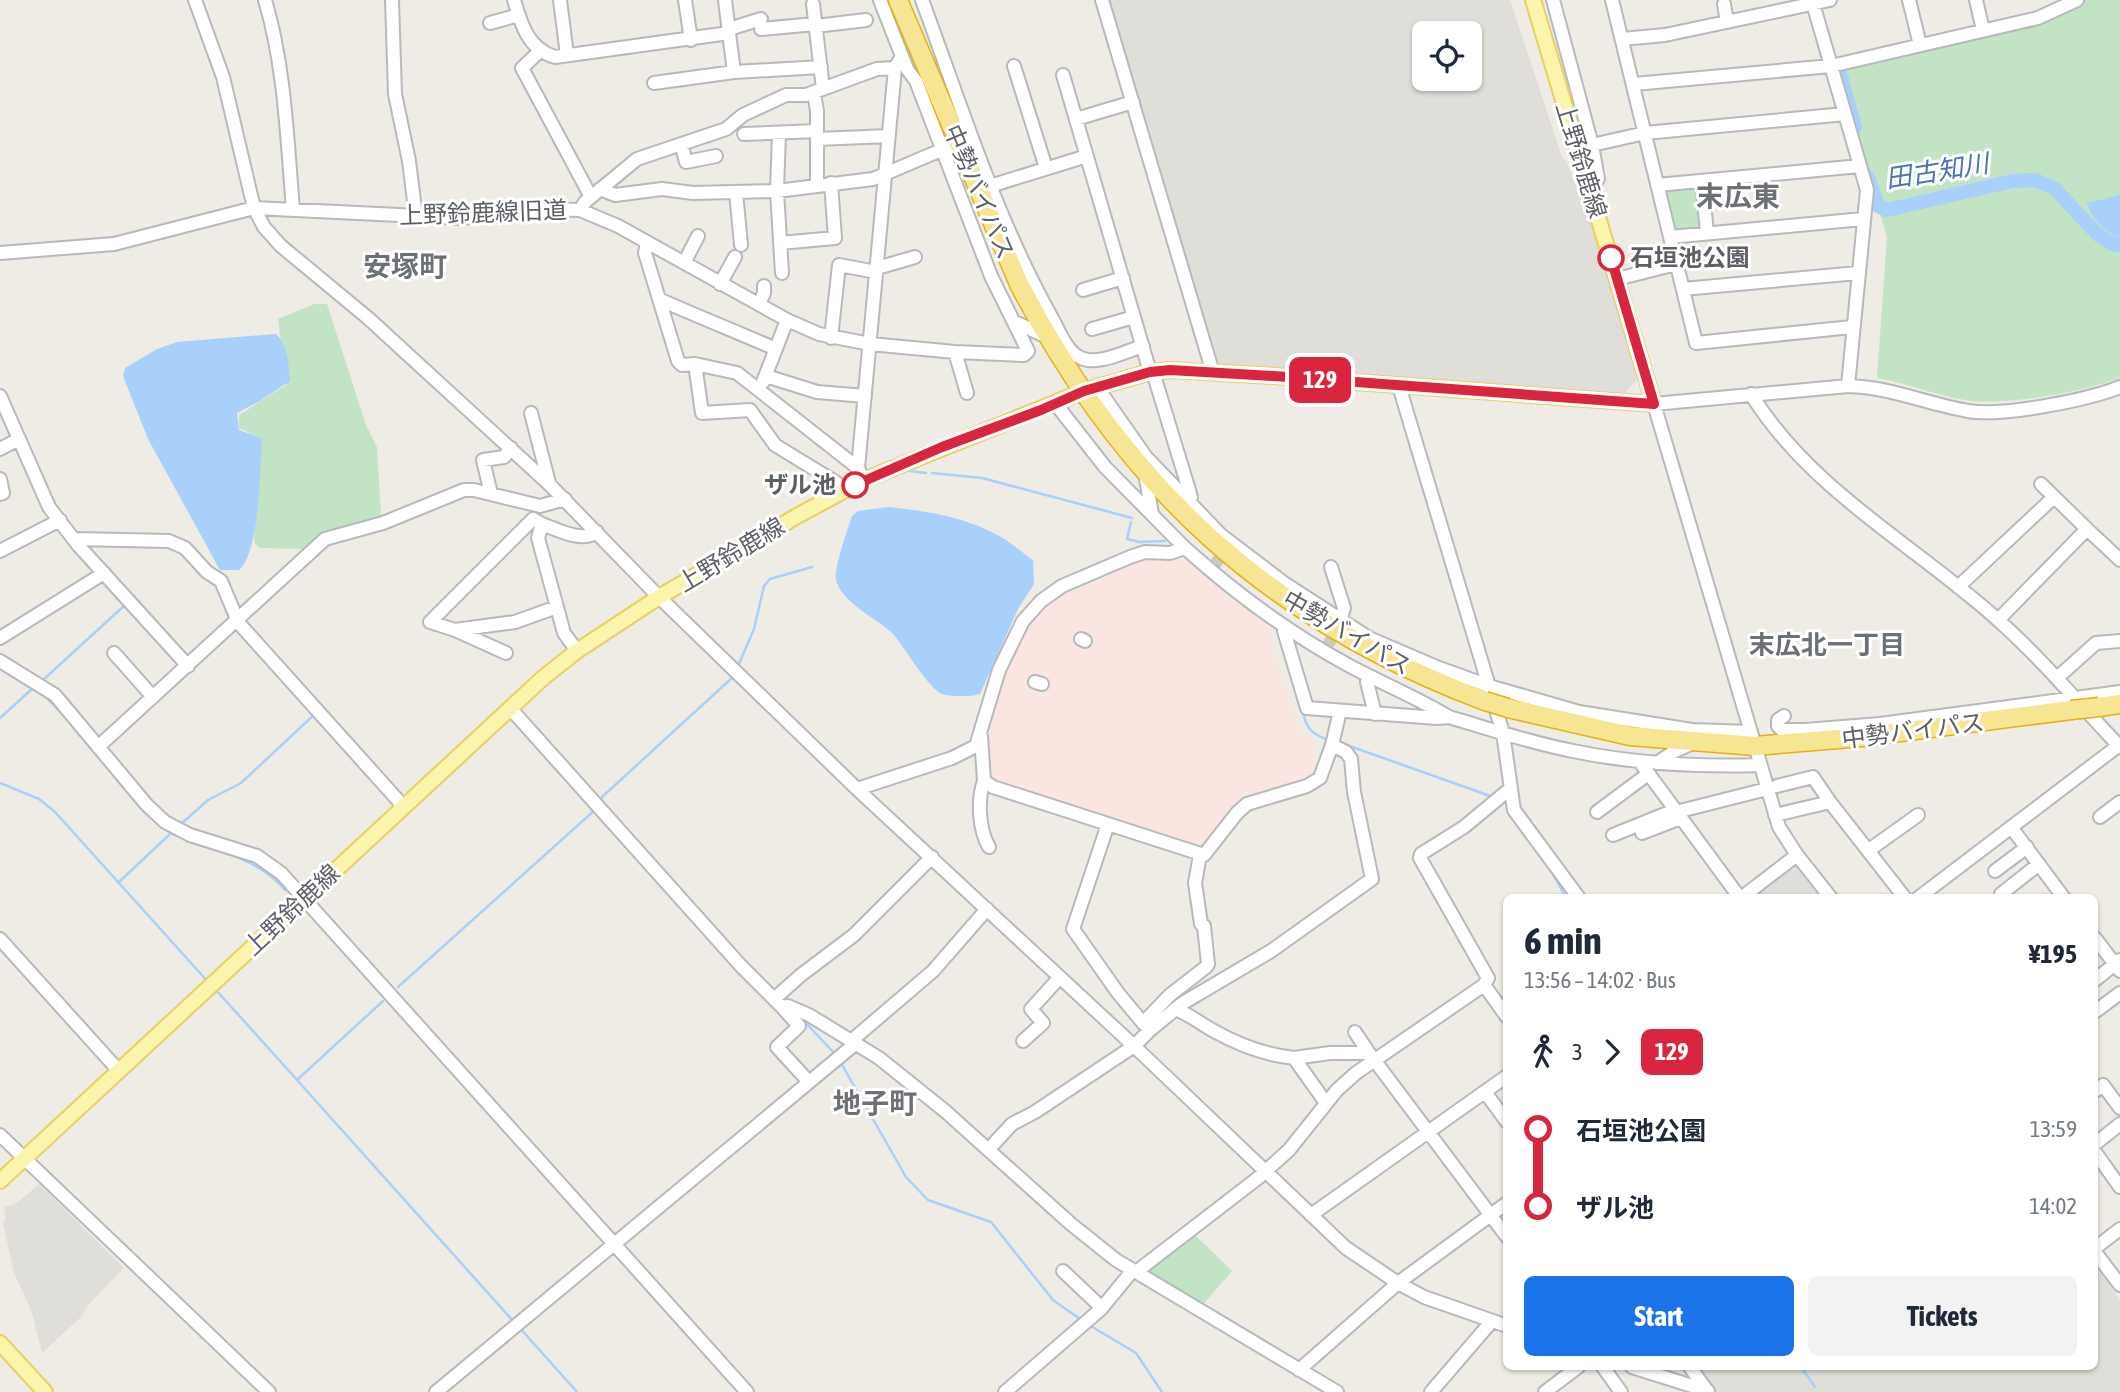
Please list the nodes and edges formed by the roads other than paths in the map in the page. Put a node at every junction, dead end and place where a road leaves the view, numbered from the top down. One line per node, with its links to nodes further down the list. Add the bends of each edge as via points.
1 (195, 0): 71 (street, via 223,77)
2 (265, 0): 72 (street, via 283,91)
3 (392, 0): 74 (street, via 395,94)
4 (514, 0): 22 (street)
5 (560, 0): 33 (street)
6 (685, 0): 30 (street)
7 (725, 0): 28 (street)
8 (880, 0): 34 (street)
9 (898, 0): 102 (highway, 中勢バイパス, via 1004,251)
10 (922, 0): 66 (street)
11 (1102, 0): 45 (street)
12 (1553, 0): 55 (street)
13 (1612, 0): 29 (street)
14 (1830, 0): 18 (street)
15 (1909, 0): 31 (street)
16 (1976, 0): 27 (street)
17 (2077, 0): 27 (street, via 2038,18)
18 (1813, 2): 24 (street); 36 (street)
19 (1534, 3): 67 (main road, 上野鈴鹿線)
20 (813, 4): 26 (street)
21 (1724, 4): 24 (street)
22 (519, 15): 25 (street); 32 (street, via 522,30)
23 (866, 20): 26 (street)
24 (1727, 22): 29 (street)
25 (490, 23)
26 (816, 25): 28 (street, via 761,24); 37 (street)
27 (1983, 30): 31 (street)
28 (729, 31): 30 (street); 39 (street)
29 (1622, 39): 42 (street)
30 (691, 40): 33 (street)
31 (1920, 46): 36 (street)
32 (541, 50): 33 (street, via 555,57); 70 (street, via 522,68)
33 (567, 55)
34 (902, 56): 38 (street); 56 (street)
35 (1014, 66): 60 (street)
36 (1831, 66): 42 (street); 46 (street)
37 (821, 67): 39 (street); 43 (street)
38 (895, 68): 43 (street, via 877,69); 53 (street)
39 (734, 72): 41 (street)
40 (1063, 75): 48 (street)
41 (654, 83)
42 (1634, 84): 50 (street)
43 (819, 91): 44 (street); 52 (street)
44 (779, 99): 47 (street); 54 (street, via 743,115 726,129)
45 (1133, 102): 48 (street); 109 (street)
46 (1845, 114): 50 (street); 59 (street)
47 (781, 115)
48 (1076, 119): 58 (street)
49 (779, 133): 51 (street); 52 (street); 68 (street)
50 (1644, 133): 55 (street); 64 (street)
51 (744, 134)
52 (817, 135): 53 (street); 65 (street)
53 (889, 136): 61 (street)
54 (681, 144): 57 (street, via 686,162); 70 (street, via 637,159)
55 (1592, 145): 67 (street, via 1598,179)
56 (944, 149): 61 (street); 98 (street, via 991,276)
57 (716, 156)
58 (1087, 156): 60 (street); 88 (street)
59 (1860, 166): 62 (street); 75 (street, via 1867,190)
60 (1046, 168): 66 (street)
61 (887, 174): 63 (street); 85 (street)
62 (1702, 181): 64 (street); 76 (street)
63 (831, 183): 65 (street); 80 (street, via 835,238)
64 (1657, 185): 78 (street)
65 (817, 186): 68 (street)
66 (990, 186): 104 (street, via 1039,296 1073,352 1080,358 1098,360)
67 (1590, 187): 89 (main road, 上野鈴鹿線)
68 (777, 191): 69 (street); 80 (street)
69 (736, 192): 70 (street, via 662,189); 90 (street, via 738,251)
70 (596, 193): 73 (street)
71 (254, 208): 72 (street, 上野鈴鹿線旧道); 81 (street, 上野鈴鹿線旧道, via 114,244); 124 (street, via 281,246 368,318)
72 (293, 209): 74 (street, 上野鈴鹿線旧道)
73 (580, 210): 74 (street, 上野鈴鹿線旧道); 79 (street, 上野鈴鹿線旧道)
74 (416, 217)
75 (1863, 219): 76 (street); 87 (street)
76 (1707, 233): 78 (street)
77 (698, 236): 83 (street)
78 (1670, 237): 84 (street)
79 (646, 243): 83 (street, 上野鈴鹿線旧道); 94 (street)
80 (780, 243): 86 (street)
81 (0, 253)
82 (915, 257): 85 (street)
83 (684, 263): 90 (street, 上野鈴鹿線旧道)
84 (1676, 264): 89 (street); 92 (street)
85 (877, 270): 101 (street, via 839,265); 103 (street)
86 (782, 273)
87 (1858, 273): 92 (street); 99 (street)
88 (1123, 278): 93 (street); 96 (street)
89 (1617, 279): 121 (main road, 上野鈴鹿線)
90 (720, 284): 95 (street, 上野鈴鹿線旧道)
91 (764, 286): 95 (street)
92 (1683, 289): 99 (street, via 1696,342)
93 (1083, 290)
94 (660, 300): 105 (street); 107 (street, via 678,361)
95 (759, 304): 97 (street, 上野鈴鹿線旧道)
96 (1134, 317): 100 (street); 104 (street)
97 (787, 320): 101 (street, 上野鈴鹿線旧道); 105 (street)
98 (1013, 321): 102 (street); 106 (street, 上野鈴鹿線旧道, via 1028,351 1024,355)
99 (1852, 327): 112 (street)
100 (1092, 329)
101 (831, 338): 103 (street, 上野鈴鹿線旧道)
102 (1049, 338): 114 (highway, 中勢バイパス)
103 (870, 344): 106 (street, 上野鈴鹿線旧道); 119 (street)
104 (1143, 346): 108 (street)
105 (776, 349): 110 (street)
106 (955, 352): 116 (street)
107 (695, 365): 115 (street, via 737,373); 131 (street, via 702,413 750,410 775,445 837,483)
108 (1152, 372): 109 (main road, 上野鈴鹿線); 114 (main road, 上野鈴鹿線); 136 (street, via 1189,490)
109 (1213, 373): 111 (main road, 上野鈴鹿線)
110 (766, 376): 115 (street); 119 (street, via 817,392)
111 (1399, 386): 121 (main road, 上野鈴鹿線); 166 (street)
112 (1848, 386): 113 (street, via 1887,389 1968,411 1993,413); 117 (street)
113 (2120, 387)
114 (1090, 389): 120 (main road, 上野鈴鹿線); 126 (highway, 中勢バイパス); 136 (street)
115 (760, 390): 127 (street)
116 (967, 393)
117 (1751, 394): 121 (street); 148 (street, via 1805,461)
118 (0, 396): 123 (street)
119 (864, 396): 127 (street)
120 (1055, 403): 127 (main road, 上野鈴鹿線); 137 (street, via 1105,467)
121 (1654, 404): 178 (street)
122 (531, 413): 129 (street)
123 (19, 439): 125 (street); 138 (street, via 44,500)
124 (510, 448): 129 (street); 133 (street, via 504,457 483,460)
125 (0, 449)
126 (1144, 473): 137 (street); 166 (highway, 中勢バイパス, via 1216,544 1282,596 1348,639 1422,677)
127 (861, 474): 131 (main road, 上野鈴鹿線)
128 (0, 479): 132 (street)
129 (549, 484): 135 (street)
130 (2041, 484): 134 (street)
131 (842, 491): 149 (main road, 上野鈴鹿線)
132 (0, 494)
133 (491, 494): 135 (street, via 540,506); 151 (street, via 454,492 383,523 325,539)
134 (2054, 497): 140 (street); 148 (street)
135 (565, 499): 141 (street)
136 (1188, 503): 153 (street, via 1231,546)
137 (1152, 515): 143 (street)
138 (60, 520): 142 (street); 144 (street)
139 (542, 524): 141 (street, via 580,536); 150 (street, via 538,538); 155 (street, via 533,519 430,622)
140 (2087, 529): 145 (street); 152 (street)
141 (597, 532): 149 (street)
142 (76, 539): 147 (street); 151 (street, via 169,541 185,548 221,581)
143 (1185, 548): 154 (street); 175 (street, via 1138,554 1062,586 1041,601 1023,621 999,670)
144 (0, 551)
145 (2120, 560)
146 (1331, 567): 153 (street, via 1344,608)
147 (104, 573): 156 (street); 162 (street)
148 (1958, 587): 152 (street)
149 (659, 597): 158 (main road, 上野鈴鹿線); 190 (street)
150 (557, 607): 155 (street, via 515,622); 158 (street, via 564,633)
151 (236, 620): 162 (street); 193 (street)
152 (1998, 620): 164 (street)
153 (1340, 624): 166 (street)
154 (1286, 627): 163 (street); 171 (street, via 1307,708)
155 (455, 630): 160 (street)
156 (0, 638)
157 (2120, 641): 164 (street, via 2096,643)
158 (577, 651): 170 (main road, 上野鈴鹿線)
159 (114, 653): 167 (street)
160 (506, 653)
161 (0, 661): 182 (street, via 55,695)
162 (188, 666): 167 (street)
163 (1372, 677): 172 (street, via 1367,682); 174 (street)
164 (2057, 678): 168 (street)
165 (2120, 692): 168 (street)
166 (1487, 693): 177 (street); 178 (street); 179 (highway, 中勢バイパス, bridge, via 1508,708 1617,734)
167 (153, 697): 182 (street)
168 (2073, 704): 169 (highway, 中勢バイパス, bridge); 173 (street, via 1805,730 1782,730 1778,720); 176 (street); 178 (highway, 中勢バイパス, via 1862,737)
169 (2120, 704)
170 (510, 708): 193 (main road, 上野鈴鹿線); 228 (street, via 741,966)
171 (1340, 710): 172 (street); 180 (street)
172 (1375, 714): 174 (street)
173 (1784, 716)
174 (1449, 717): 177 (street)
175 (981, 732): 187 (street); 190 (street, via 969,751)
176 (2114, 732): 181 (street)
177 (1503, 733): 183 (street); 189 (street)
178 (1752, 739): 179 (highway, 中勢バイパス); 185 (street)
179 (1693, 743): 184 (street)
180 (1332, 745): 206 (street, via 1313,784 1247,804 1208,852); 229 (street, via 1351,759 1372,879 1271,951)
181 (2119, 746): 200 (street)
182 (98, 747): 219 (street, via 165,822 190,835 257,856 281,873)
183 (1640, 762): 184 (street); 186 (street)
184 (1657, 763): 185 (street)
185 (1760, 765): 188 (street)
186 (1648, 774): 194 (street); 195 (street)
187 (984, 781): 199 (street); 204 (street, via 981,818)
188 (1772, 787): 191 (street, via 1813,777); 195 (street); 196 (street)
189 (1511, 788): 211 (street, via 1514,810); 226 (street, via 1420,858 1488,978)
190 (857, 789): 208 (street)
191 (1830, 802): 196 (street); 205 (street)
192 (2120, 802): 198 (street)
193 (404, 807): 219 (main road, 上野鈴鹿線)
194 (1597, 812)
195 (1677, 813): 201 (street); 202 (street); 212 (street)
196 (1775, 815): 207 (street)
197 (1917, 815): 205 (street)
198 (2100, 817)
199 (1108, 824): 206 (street); 232 (street, via 1073,929)
200 (2011, 827): 203 (street); 216 (street)
201 (1642, 833)
202 (1613, 835)
203 (2027, 846): 209 (street); 210 (street)
204 (989, 848)
205 (1869, 850): 215 (street)
206 (1200, 855): 232 (street, via 1195,883 1208,964 1171,995)
207 (1797, 855): 213 (street); 214 (street)
208 (932, 857): 220 (street); 228 (street, via 854,934)
209 (2039, 864): 217 (street); 218 (street)
210 (1994, 871)
211 (1575, 894)
212 (1737, 894)
213 (1745, 894)
214 (1828, 894)
215 (1902, 894)
216 (1923, 894)
217 (2001, 894)
218 (2060, 894)
219 (304, 899): 239 (main road, 上野鈴鹿線); 262 (street)
220 (987, 909): 224 (street); 235 (street, via 933,971)
221 (0, 939): 239 (street)
222 (2098, 942): 223 (street)
223 (2118, 965): 225 (street)
224 (1060, 977): 234 (street, via 1031,1009 1043,1023); 236 (street)
225 (2098, 978)
226 (1484, 985): 231 (street); 237 (street)
227 (2120, 993): 230 (street)
228 (778, 999): 235 (street); 241 (street, via 799,1026 777,1047)
229 (1175, 1009): 232 (street); 238 (street, via 1252,1049)
230 (2098, 1010)
231 (1503, 1011)
232 (1146, 1026): 236 (street)
233 (1356, 1031): 237 (street)
234 (1023, 1041)
235 (853, 1042): 241 (street); 251 (street)
236 (1134, 1046): 251 (street, via 1012,1124); 254 (street)
237 (1372, 1056): 238 (street, via 1330,1053); 244 (street); 248 (street)
238 (1294, 1058): 244 (street)
239 (119, 1071): 253 (main road, 上野鈴鹿線)
240 (1503, 1079): 243 (street)
241 (809, 1082): 262 (street)
242 (2098, 1089): 245 (street, via 2103,1085)
243 (1485, 1092): 246 (street); 248 (street)
244 (1326, 1103): 254 (street, via 1289,1150)
245 (2120, 1108)
246 (1503, 1117)
247 (2120, 1124): 250 (street)
248 (1428, 1132): 258 (street); 259 (street)
249 (0, 1135): 253 (street)
250 (2098, 1142)
251 (989, 1149): 266 (street, via 1086,1237)
252 (2098, 1156): 256 (street)
253 (24, 1158): 255 (main road, 上野鈴鹿線); 279 (street)
254 (1265, 1171): 258 (street); 266 (street)
255 (0, 1181)
256 (2120, 1187)
257 (1503, 1206): 259 (street)
258 (1311, 1215): 267 (street, via 1346,1248)
259 (1490, 1215): 261 (street); 267 (street)
260 (2120, 1229): 263 (street)
261 (1503, 1232)
262 (614, 1244): 280 (street); 281 (street)
263 (2098, 1247)
264 (2098, 1254): 268 (street)
265 (1063, 1271): 269 (street)
266 (1135, 1271): 269 (street); 273 (street)
267 (1398, 1283): 270 (street); 273 (street)
268 (2120, 1285)
269 (1102, 1308): 282 (street)
270 (1492, 1321): 271 (street); 284 (street)
271 (1503, 1325)
272 (0, 1343): 278 (main road)
273 (1299, 1370): 283 (street)
274 (1574, 1370): 285 (street)
275 (1605, 1370): 286 (street)
276 (1641, 1370): 287 (street)
277 (1691, 1370): 287 (street)
278 (45, 1392)
279 (269, 1392)
280 (436, 1392)
281 (747, 1392)
282 (1005, 1392)
283 (1337, 1392)
284 (1431, 1392)
285 (1545, 1392)
286 (1621, 1392)
287 (1708, 1392)

